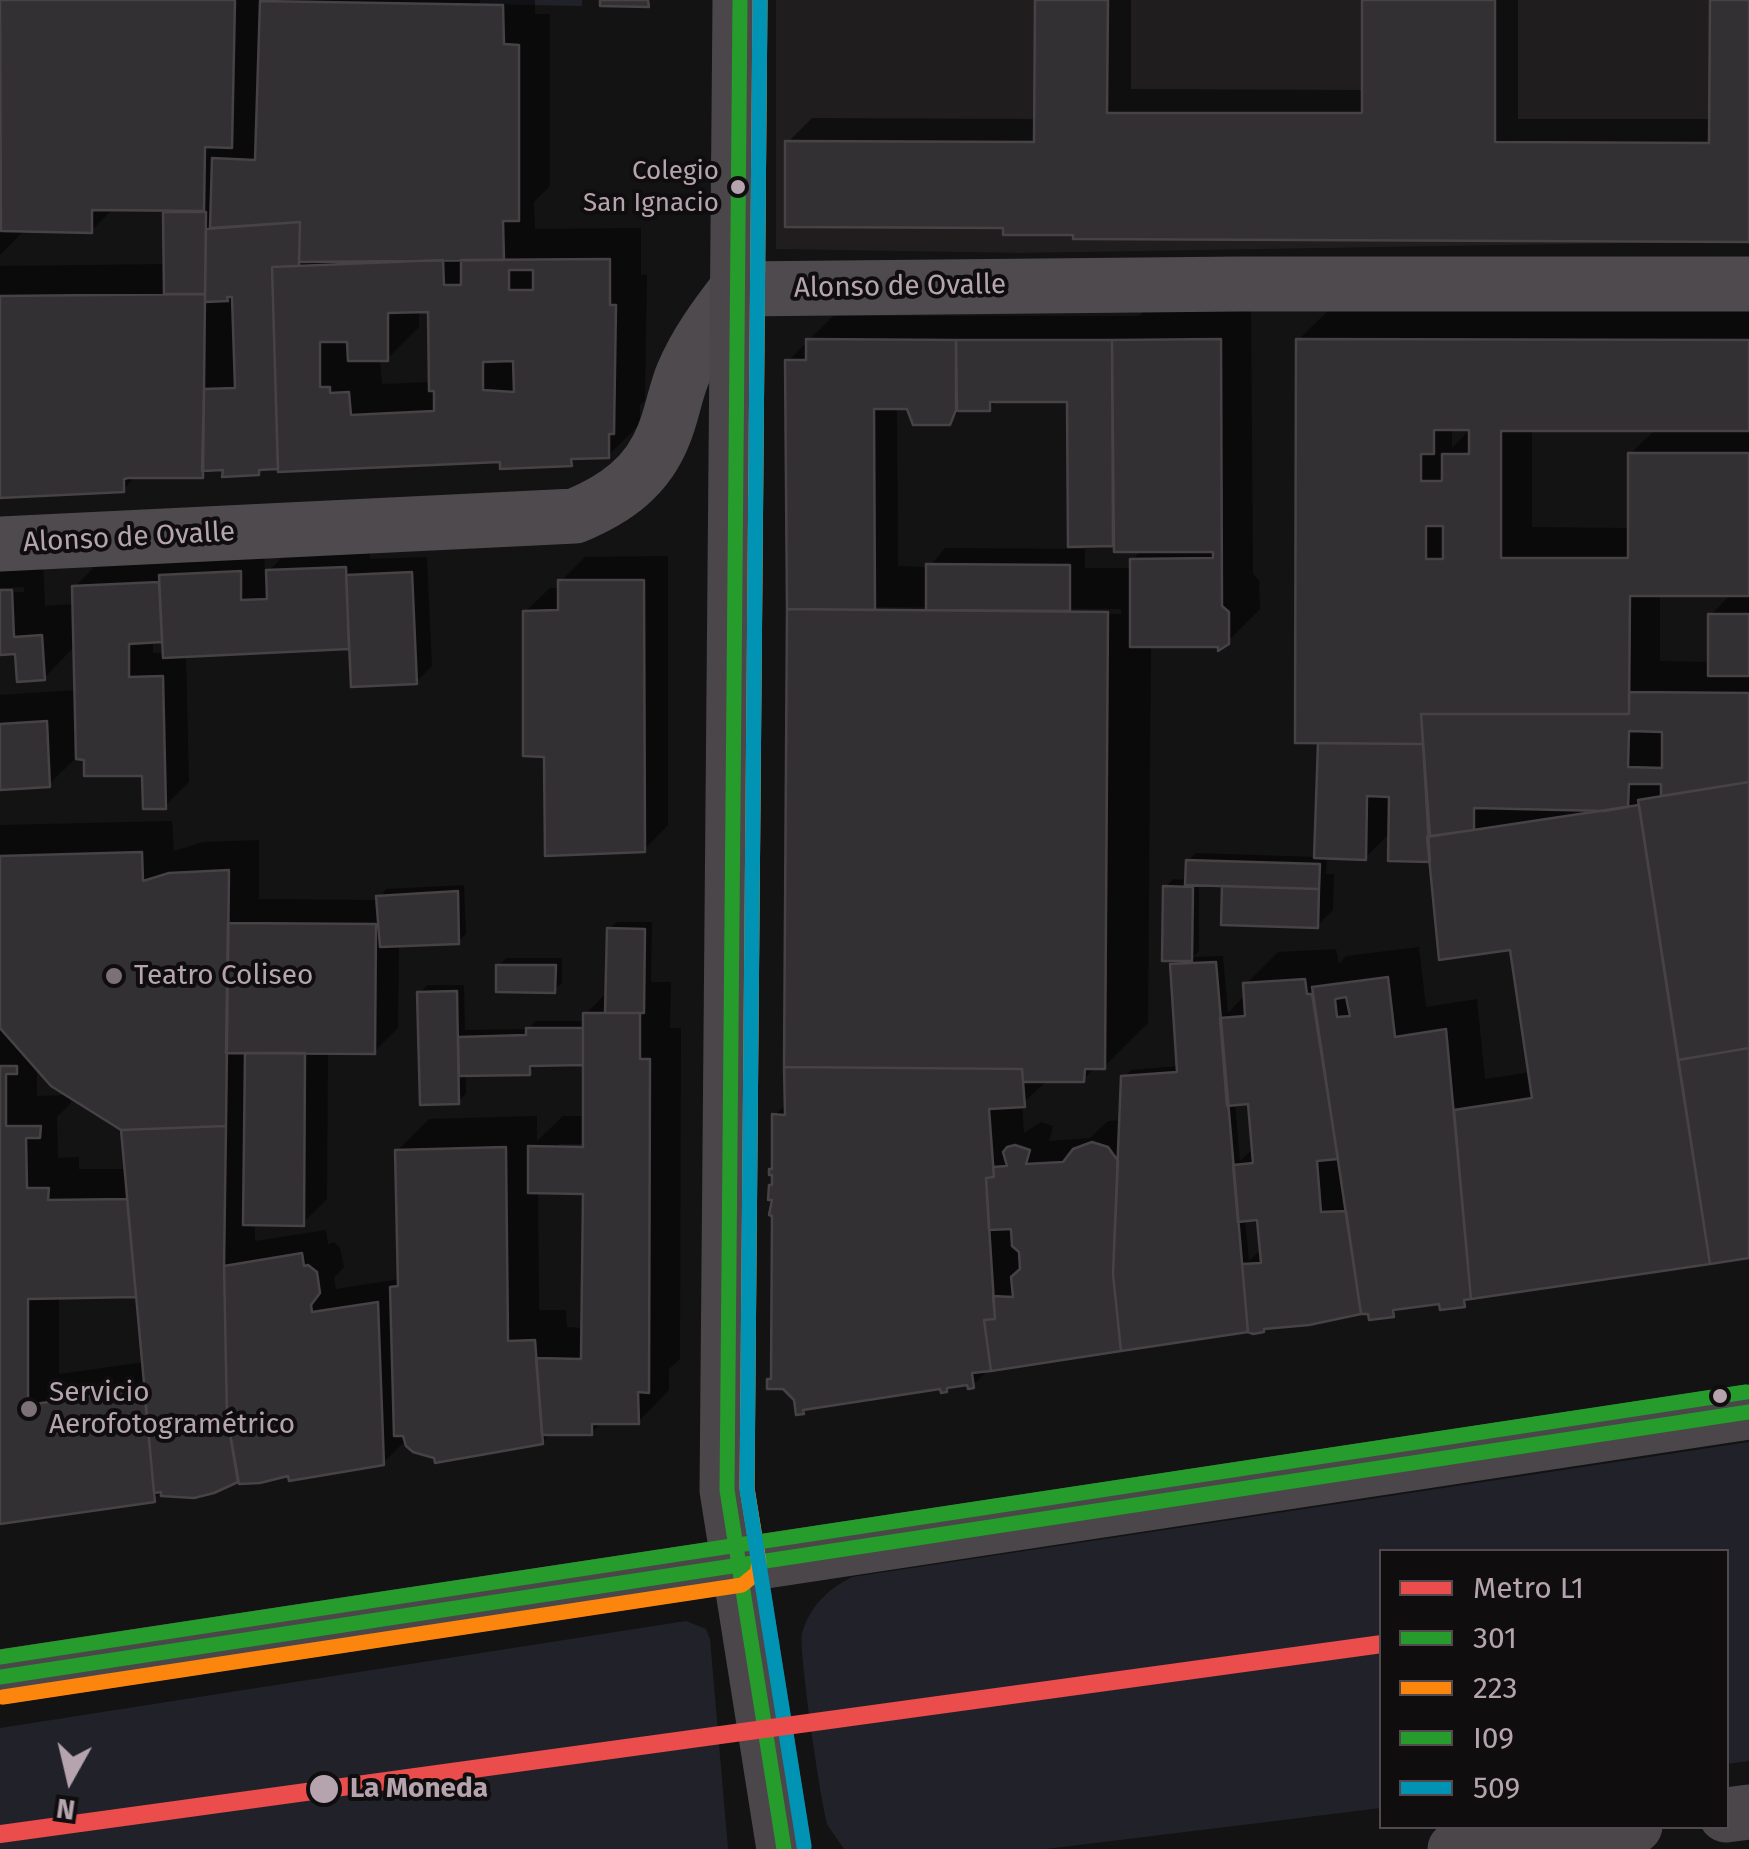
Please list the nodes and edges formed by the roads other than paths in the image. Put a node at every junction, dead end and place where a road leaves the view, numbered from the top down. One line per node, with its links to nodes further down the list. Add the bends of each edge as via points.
1 (740, 0): 3 (main road)
2 (1749, 284): 3 (street, Alonso de Ovalle)
3 (736, 289): 4 (street, Alonso de Ovalle, via 696,347 665,433 640,475 576,516); 6 (main road, via 727,1490)
4 (0, 544)
5 (1749, 1412): 6 (main road)
6 (739, 1566): 7 (main road); 9 (main road)
7 (0, 1677)
8 (1612, 1829): 10 (main road)
9 (784, 1849)
10 (1455, 1849)

